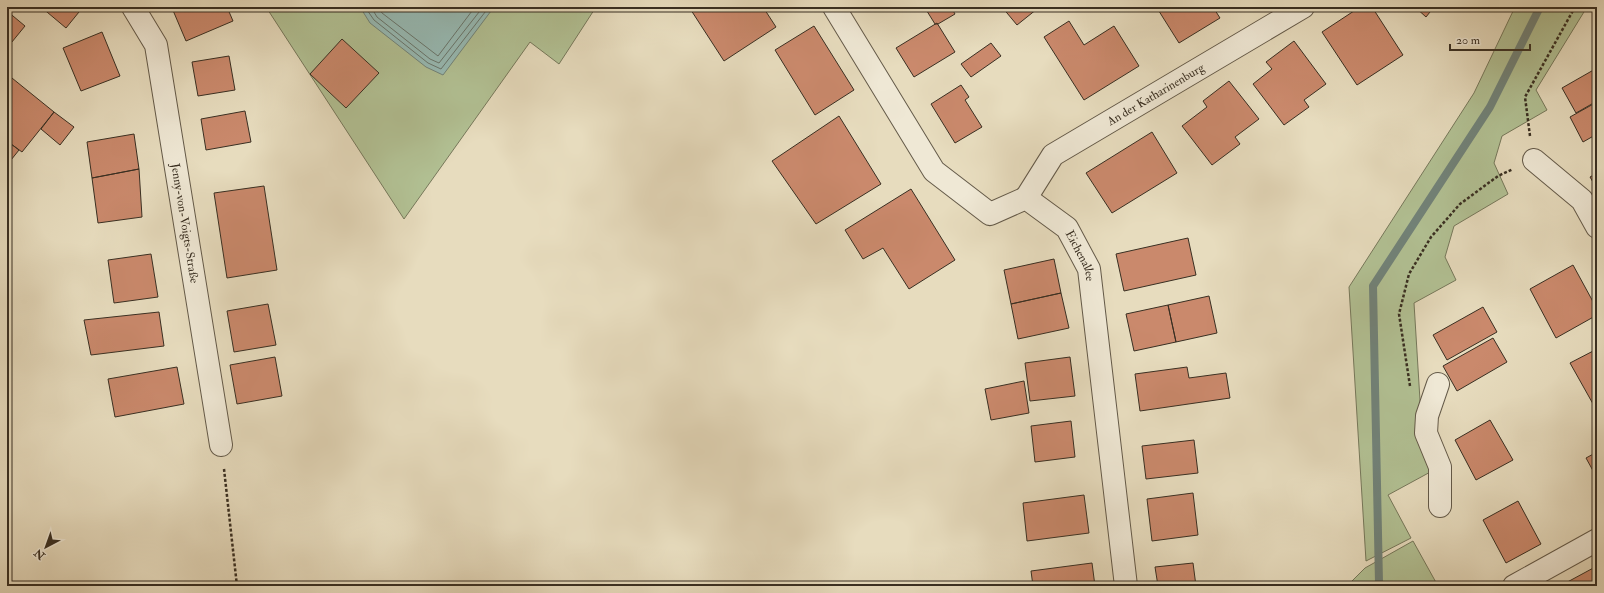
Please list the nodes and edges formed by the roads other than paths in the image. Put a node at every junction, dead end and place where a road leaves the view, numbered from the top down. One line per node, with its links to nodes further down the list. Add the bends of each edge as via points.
1 (133, 7): 8 (street, Jenny-von-Voigts-Straße, via 156,45)
2 (834, 7): 5 (street, via 934,171 990,214)
3 (1298, 8): 5 (street, An der Katharinenburg, via 1053,155)
4 (1534, 160): 6 (street, via 1582,200)
5 (1026, 198): 11 (street, Eichenallee, via 1067,228 1089,269)
6 (1597, 227)
7 (1438, 384): 9 (street, via 1427,416 1426,433 1440,467)
8 (221, 445)
9 (1440, 506)
10 (1597, 540): 12 (street)
11 (1126, 586)
12 (1514, 586)

